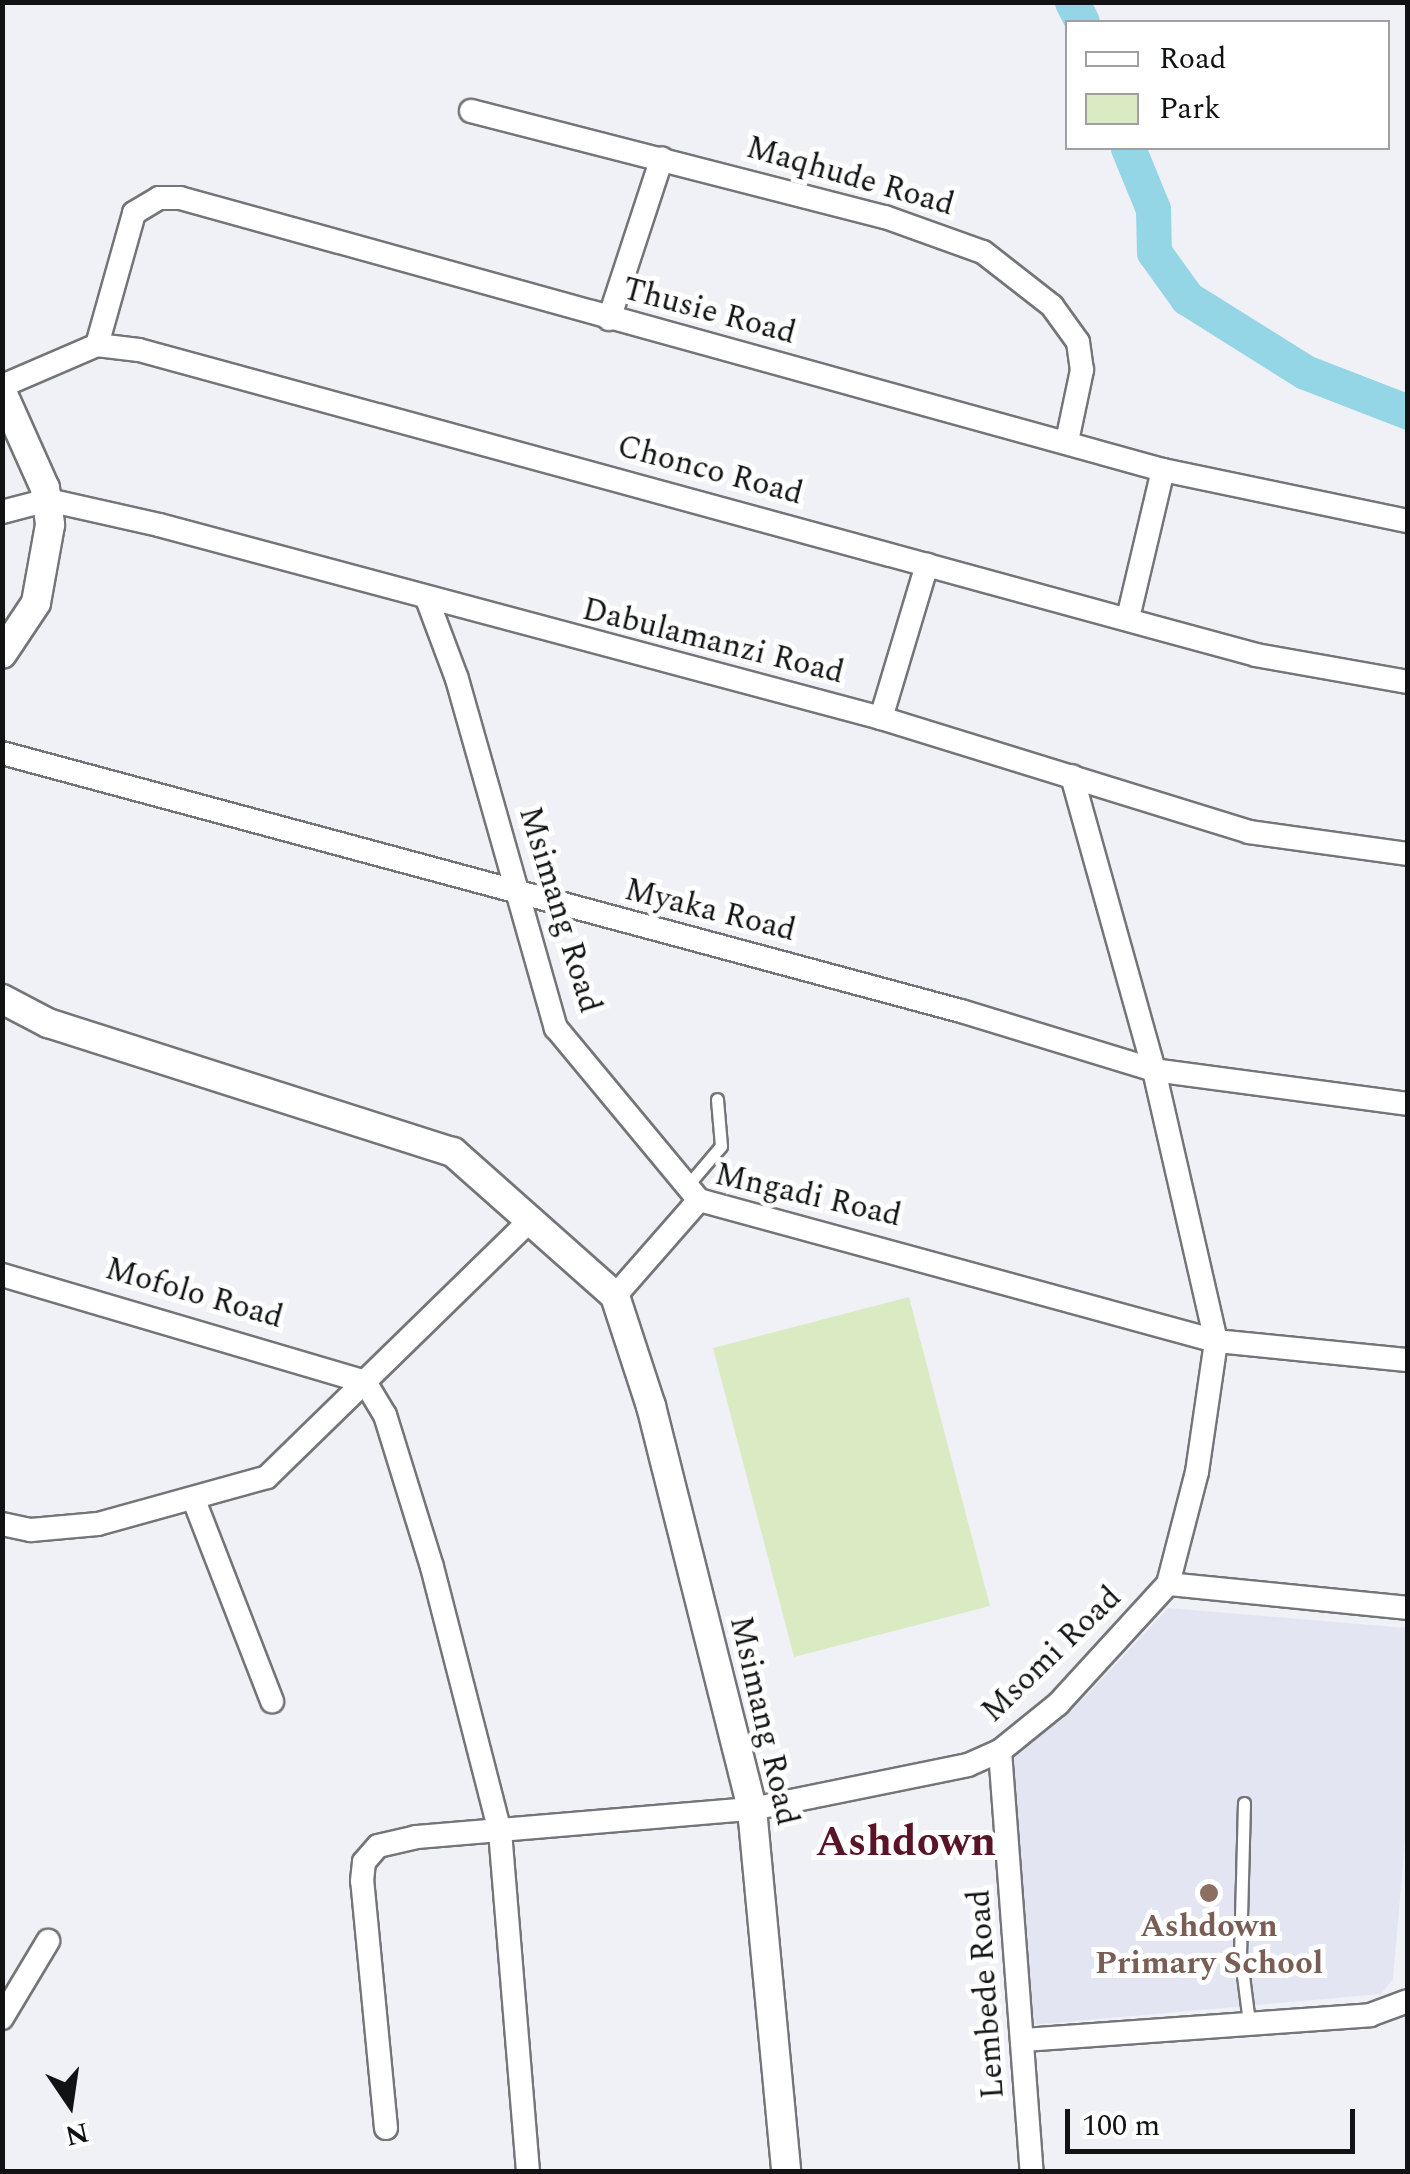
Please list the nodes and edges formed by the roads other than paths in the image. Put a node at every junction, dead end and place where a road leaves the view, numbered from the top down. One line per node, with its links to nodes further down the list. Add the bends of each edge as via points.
1 (471, 111): 2 (street, Maqhude Road)
2 (662, 158): 3 (street); 6 (street, Maqhude Road, via 950,237 1004,266 1052,306 1078,342 1082,370)
3 (609, 319): 4 (street, Thusie Road, via 223,208 159,198 134,213 125,229); 6 (street, Thusie Road)
4 (97, 344): 5 (street); 11 (street, Chonco Road, via 175,358)
5 (2, 389): 8 (street)
6 (1067, 441): 7 (street, Thusie Road)
7 (1162, 470): 10 (street, Thusie Road); 13 (street)
8 (48, 500): 9 (street, Dabulamanzi Road); 12 (street, Dabulamanzi Road); 14 (street, via 44,576 26,623)
9 (2, 512)
10 (1408, 521)
11 (927, 565): 13 (street, Chonco Road); 16 (street)
12 (427, 600): 16 (street, Dabulamanzi Road); 20 (street, Msimang Road, via 457,679)
13 (1128, 618): 15 (street, Chonco Road, via 1256,655)
14 (2, 654)
15 (1408, 682)
16 (881, 718): 18 (street, Dabulamanzi Road)
17 (2, 752): 20 (street, Myaka Road)
18 (1072, 776): 19 (street, Dabulamanzi Road, via 1249,832); 22 (street, Msomi Road)
19 (1408, 854)
20 (515, 896): 22 (street, Myaka Road, via 961,1011); 25 (street, Msimang Road, via 556,1028)
21 (2, 999): 26 (street, via 48,1023 416,1136 454,1152)
22 (1154, 1070): 24 (street, Myaka Road); 29 (street, Msomi Road)
23 (717, 1099): 25 (lane, via 721,1146)
24 (1408, 1104)
25 (693, 1193): 28 (street, Mngadi Road); 29 (street, Mngadi Road)
26 (531, 1219): 28 (street); 31 (street)
27 (2, 1275): 31 (street, Mofolo Road)
28 (615, 1296): 39 (street, Msimang Road, via 650,1406)
29 (1216, 1340): 30 (street, Mngadi Road); 34 (street, Msomi Road, via 1197,1472)
30 (1408, 1360)
31 (366, 1382): 32 (street, via 282,1468); 40 (street, via 385,1414 432,1567)
32 (194, 1500): 33 (street, via 98,1524 31,1530); 36 (street)
33 (2, 1524)
34 (1168, 1584): 35 (street); 37 (street, Msomi Road, via 1114,1648)
35 (1408, 1608)
36 (272, 1701)
37 (1000, 1751): 39 (street, Msomi Road, via 968,1765); 45 (street, Lembede Road)
38 (1244, 1804): 44 (lane, via 1240,1952)
39 (752, 1808): 40 (street, Msomi Road); 48 (street, Msimang Road)
40 (500, 1831): 46 (street, Msomi Road, via 391,1841 364,1862); 47 (street)
41 (48, 1941): 43 (street)
42 (1408, 2001): 44 (street, via 1370,2015)
43 (2, 2018)
44 (1249, 2022): 45 (street)
45 (1024, 2040): 49 (street, Lembede Road)
46 (386, 2128)
47 (528, 2172)
48 (786, 2172)
49 (1032, 2172)

